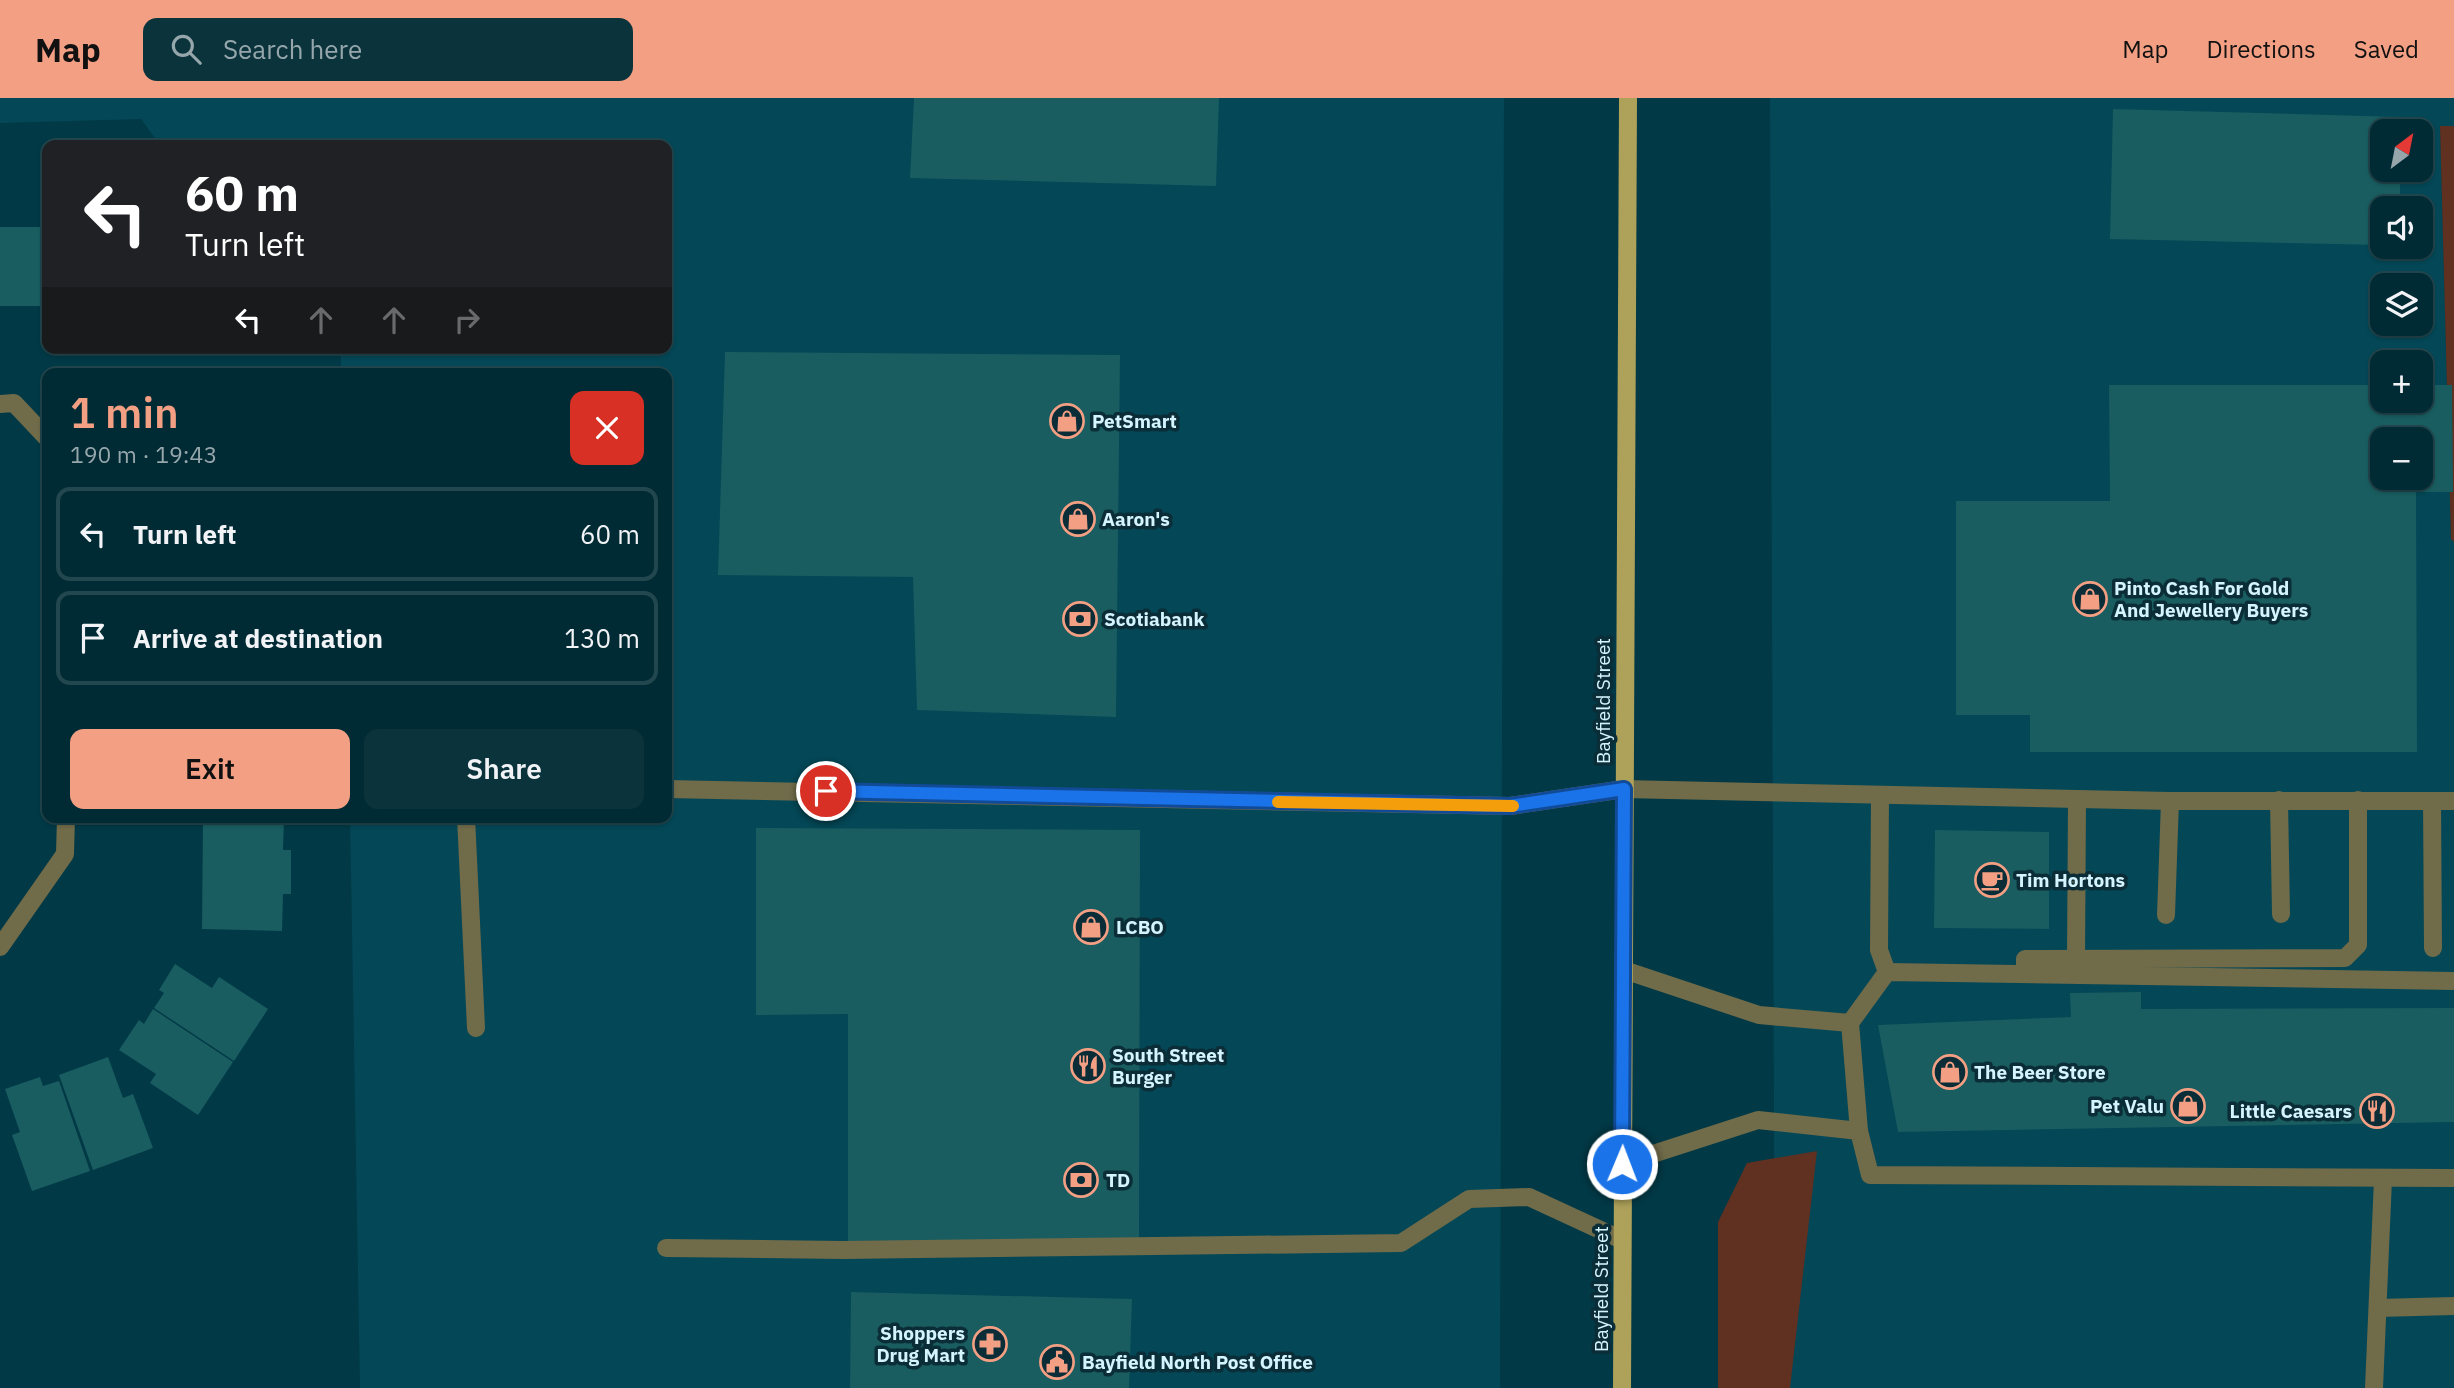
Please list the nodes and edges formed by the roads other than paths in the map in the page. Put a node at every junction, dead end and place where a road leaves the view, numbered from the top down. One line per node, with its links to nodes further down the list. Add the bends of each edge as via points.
1 (1628, 98): 5 (main road, Bayfield Street)
2 (0, 404): 3 (street, via 14,403)
3 (42, 433)
4 (672, 789): 5 (street, via 1510,806)
5 (1624, 789): 6 (street); 20 (main road, Bayfield Street)
6 (1880, 795): 7 (street); 21 (street, via 1879,950)
7 (2077, 799): 10 (street); 19 (street)
8 (2279, 800): 9 (street); 10 (street); 15 (street)
9 (2358, 800): 11 (street); 19 (street, via 2358,945 2345,958)
10 (2170, 801): 16 (street)
11 (2432, 801): 12 (street); 18 (street)
12 (2454, 801)
13 (66, 823): 17 (street, via 65,853)
14 (467, 823): 25 (street)
15 (2281, 914)
16 (2166, 915)
17 (0, 947)
18 (2433, 948)
19 (2076, 959): 22 (street, via 2025,959)
20 (1624, 970): 24 (street, via 1759,1015); 27 (main road, Bayfield Street)
21 (1887, 972): 22 (street); 24 (street)
22 (2025, 974): 23 (street)
23 (2454, 981)
24 (1850, 1023): 26 (street)
25 (476, 1028)
26 (1859, 1131): 27 (street, via 1758,1120); 29 (street, via 1870,1175)
27 (1622, 1164): 30 (main road, Bayfield Street)
28 (2454, 1178): 29 (street)
29 (2383, 1179): 33 (street)
30 (1622, 1240): 31 (street, via 1529,1197 1469,1199 1401,1243); 34 (main road, Bayfield Street)
31 (666, 1248)
32 (2454, 1306): 33 (street)
33 (2378, 1308): 35 (street)
34 (1622, 1388)
35 (2374, 1388)

